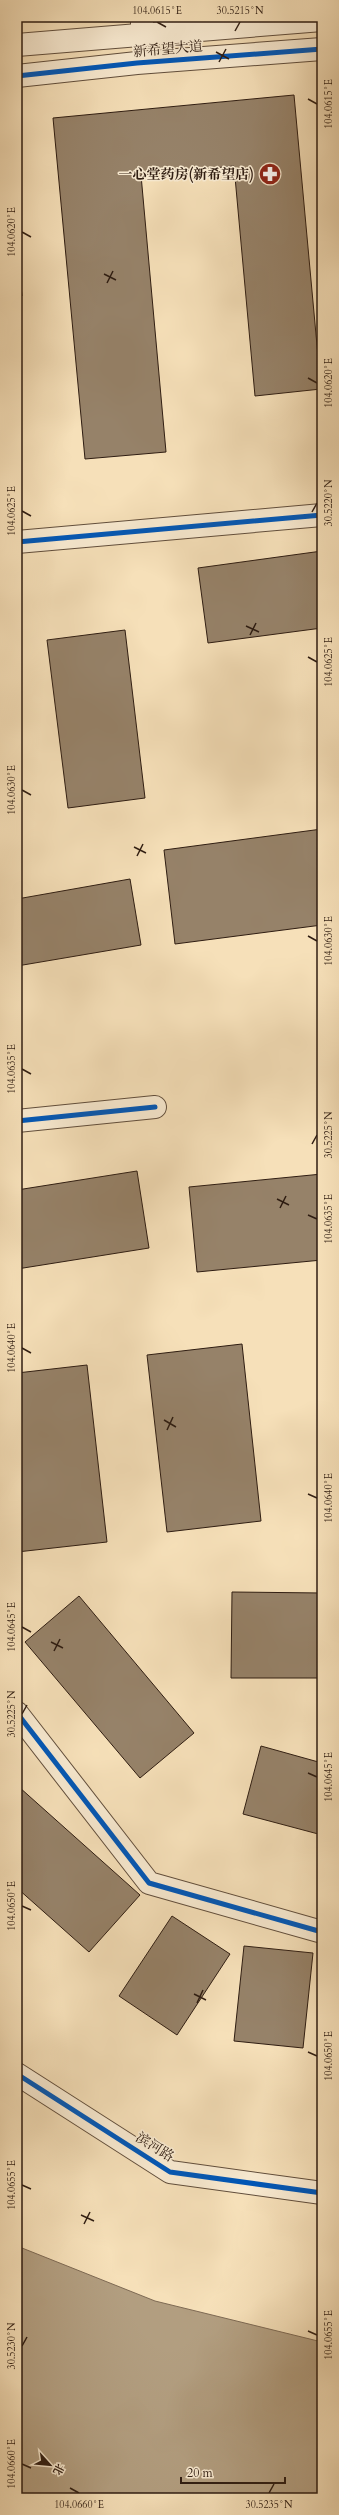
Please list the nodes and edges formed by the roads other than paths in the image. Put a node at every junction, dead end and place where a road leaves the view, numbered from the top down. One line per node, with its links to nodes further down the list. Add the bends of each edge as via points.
1 (322, 20): 2 (street)
2 (142, 27): 3 (street)
3 (17, 45)
4 (322, 49): 5 (street, 新希望大道, via 137,63)
5 (17, 76)
6 (322, 516): 7 (street)
7 (17, 542)
8 (155, 1107): 9 (street)
9 (17, 1121)
10 (17, 1713): 11 (street, via 149,1883)
11 (322, 1932)
12 (17, 2074): 13 (street, 滨河路, via 170,2172)
13 (322, 2193)

